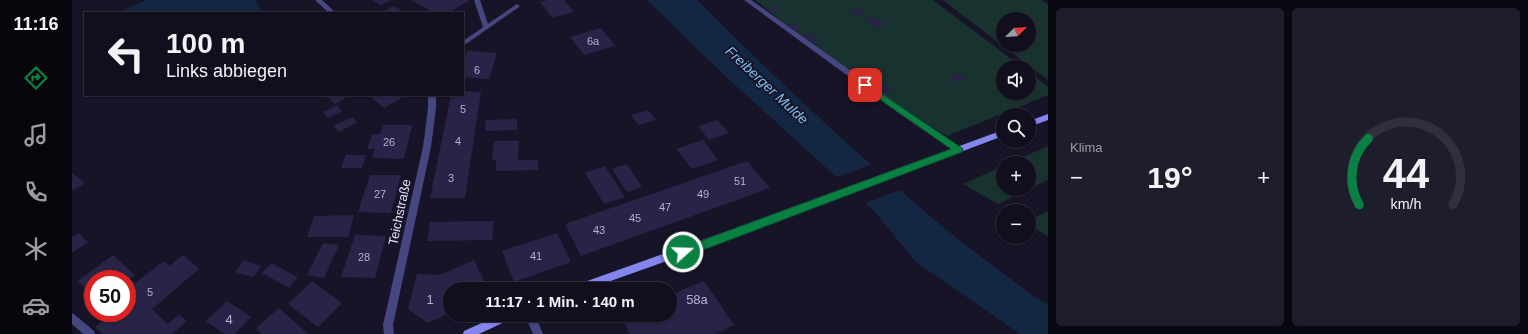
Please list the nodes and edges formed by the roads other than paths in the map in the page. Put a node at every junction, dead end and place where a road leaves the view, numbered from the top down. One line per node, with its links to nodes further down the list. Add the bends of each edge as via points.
1 (318, 0): 5 (street)
2 (478, 0): 6 (street)
3 (747, 0): 12 (street)
4 (517, 6): 6 (street)
5 (332, 12)
6 (486, 27): 7 (street)
7 (464, 43)
8 (432, 96): 18 (street, Teichstraße, via 427,147 388,324)
9 (1048, 116): 10 (main road)
10 (1036, 121)
11 (996, 136): 12 (main road)
12 (959, 150): 13 (main road, via 721,239)
13 (596, 282)
14 (72, 318): 17 (street)
15 (495, 322): 19 (main road)
16 (533, 322): 20 (street)
17 (90, 334)
18 (389, 334)
19 (468, 334)
20 (538, 334)

